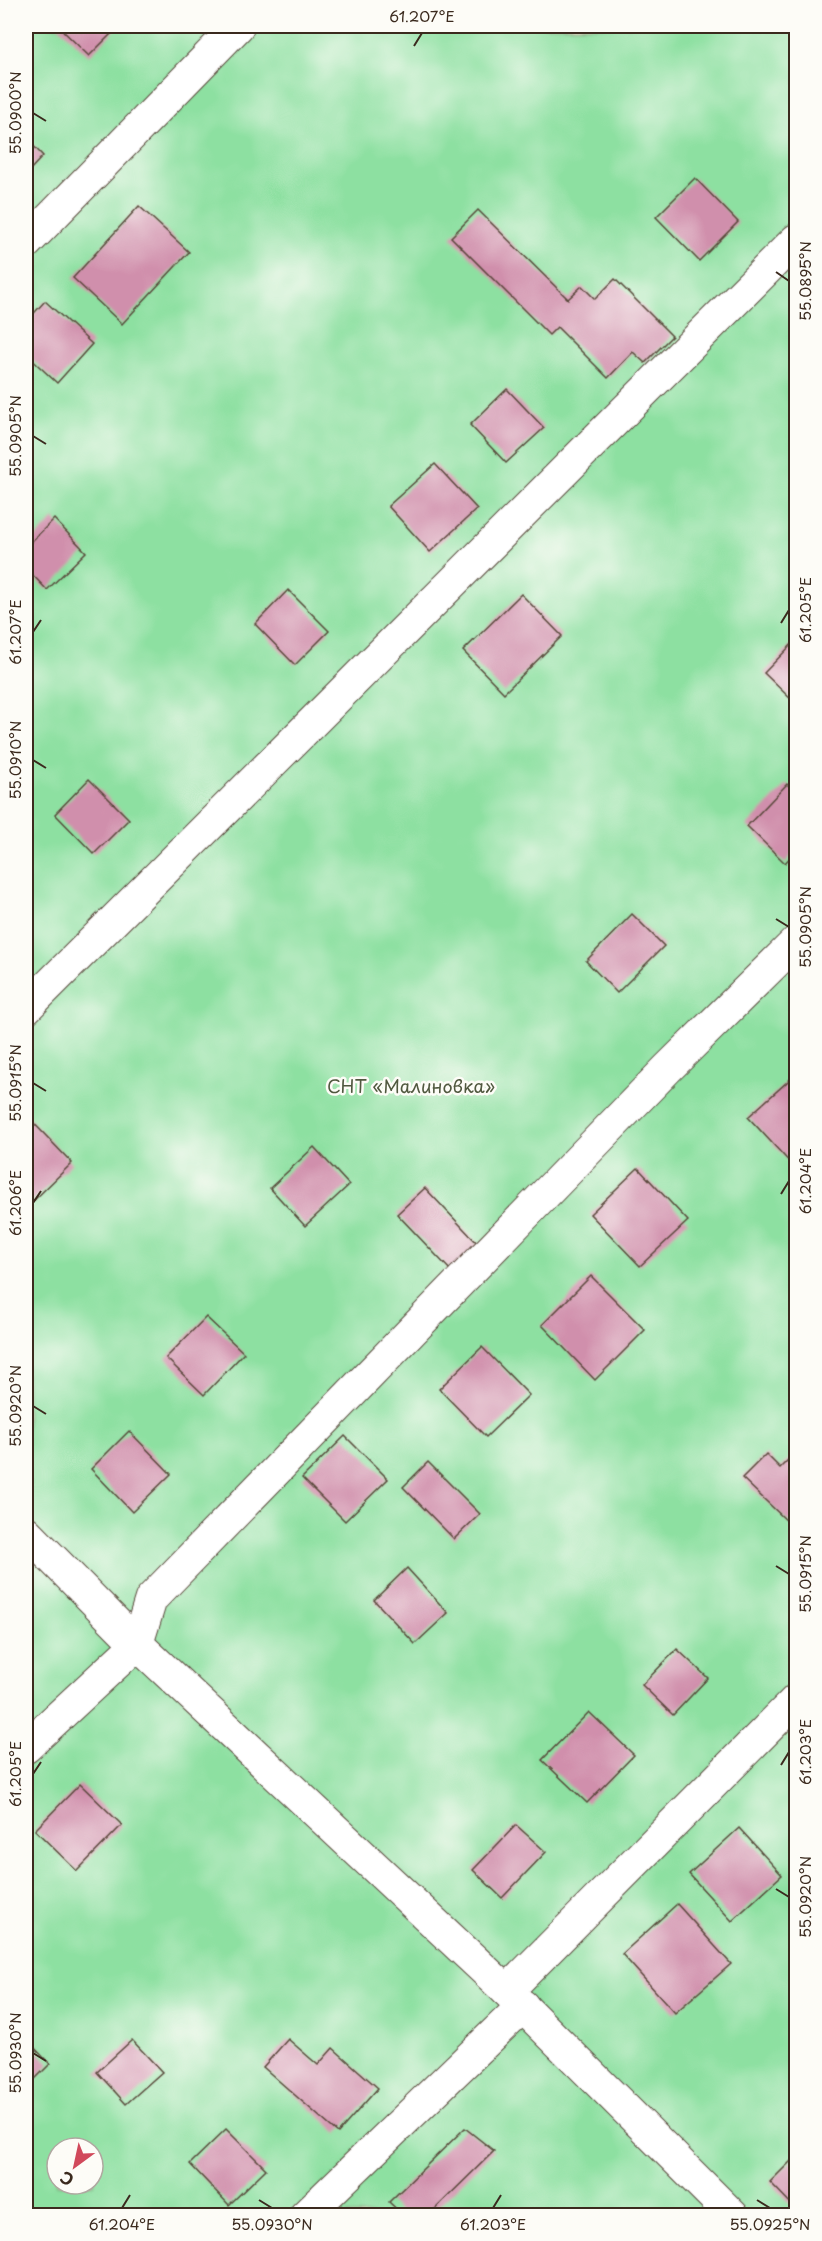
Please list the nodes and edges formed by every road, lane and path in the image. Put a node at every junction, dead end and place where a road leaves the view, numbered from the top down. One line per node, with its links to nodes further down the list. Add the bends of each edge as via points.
1 (238, 26): 3 (street)
2 (796, 240): 5 (street)
3 (26, 243)
4 (796, 942): 7 (street, via 667,1069 151,1599)
5 (26, 1008)
6 (26, 1532): 7 (street)
7 (137, 1644): 9 (street); 10 (street)
8 (796, 1700): 10 (street)
9 (26, 1747)
10 (515, 1998): 11 (street); 12 (street)
11 (305, 2216)
12 (733, 2216)

